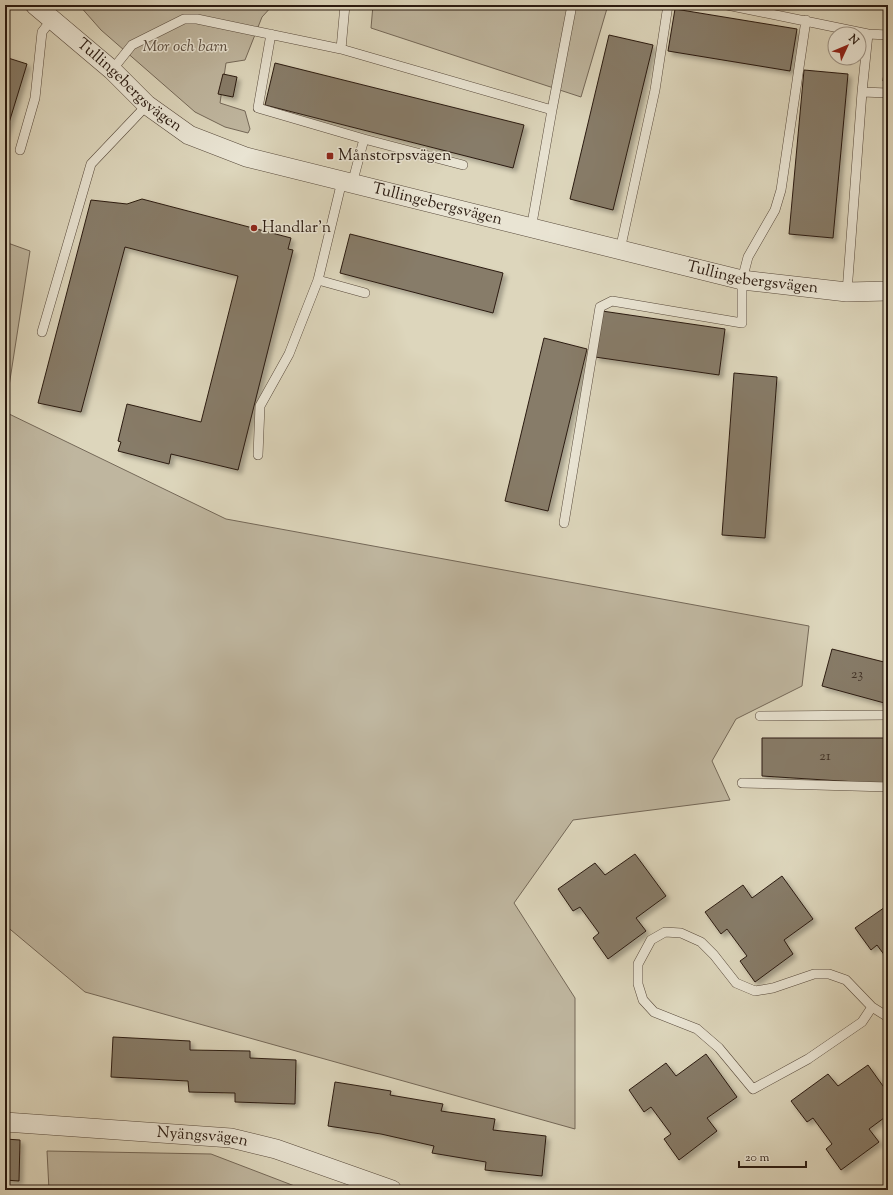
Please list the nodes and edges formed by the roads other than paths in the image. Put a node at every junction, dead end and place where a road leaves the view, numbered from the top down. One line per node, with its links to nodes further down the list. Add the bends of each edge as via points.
1 (36, 5): 6 (street, Tullingebergsvägen)
2 (345, 5): 11 (lane)
3 (572, 5): 16 (lane)
4 (668, 5): 22 (lane, via 655,90)
5 (727, 5): 7 (lane)
6 (52, 19): 12 (street, Tullingebergsvägen); 18 (lane, via 42,32 34,98)
7 (806, 20): 9 (lane); 24 (lane, via 781,190 775,210 748,257)
8 (270, 34): 11 (lane); 12 (lane, via 197,19 184,19 132,45); 17 (lane, via 258,108)
9 (868, 34): 10 (lane); 13 (lane)
10 (888, 35)
11 (341, 49): 16 (lane)
12 (112, 70): 15 (street, Tullingebergsvägen)
13 (862, 92): 14 (lane); 26 (lane)
14 (888, 93)
15 (147, 105): 20 (street, Tullingebergsvägen, via 189,135 246,157); 28 (lane, via 91,164)
16 (552, 110): 21 (lane)
17 (364, 139): 19 (lane); 20 (lane)
18 (20, 150)
19 (463, 165)
20 (347, 182): 21 (street, Tullingebergsvägen); 23 (lane)
21 (531, 229): 22 (street, Tullingebergsvägen)
22 (620, 250): 24 (street, Tullingebergsvägen)
23 (318, 280): 27 (lane); 29 (lane, via 289,354 260,406)
24 (742, 280): 26 (street, Tullingebergsvägen); 30 (lane, via 742,323 612,301 600,307)
25 (888, 290): 26 (street, Tullingebergsvägen)
26 (847, 292)
27 (365, 293)
28 (42, 332)
29 (258, 455)
30 (564, 523)
31 (888, 715): 32 (lane)
32 (760, 716)
33 (742, 783): 34 (lane)
34 (888, 787)
35 (872, 1007): 35 (lane, via 846,980 829,974 814,974 773,988 755,991 736,983 700,942 681,933 665,932 651,940 638,964 638,984 643,1000 654,1012 697,1029 719,1048 753,1089 808,1059 862,1022); 36 (lane)
36 (888, 1017)
37 (5, 1122): 38 (street, Nyängsvägen, via 232,1138 276,1149)
38 (392, 1190)

